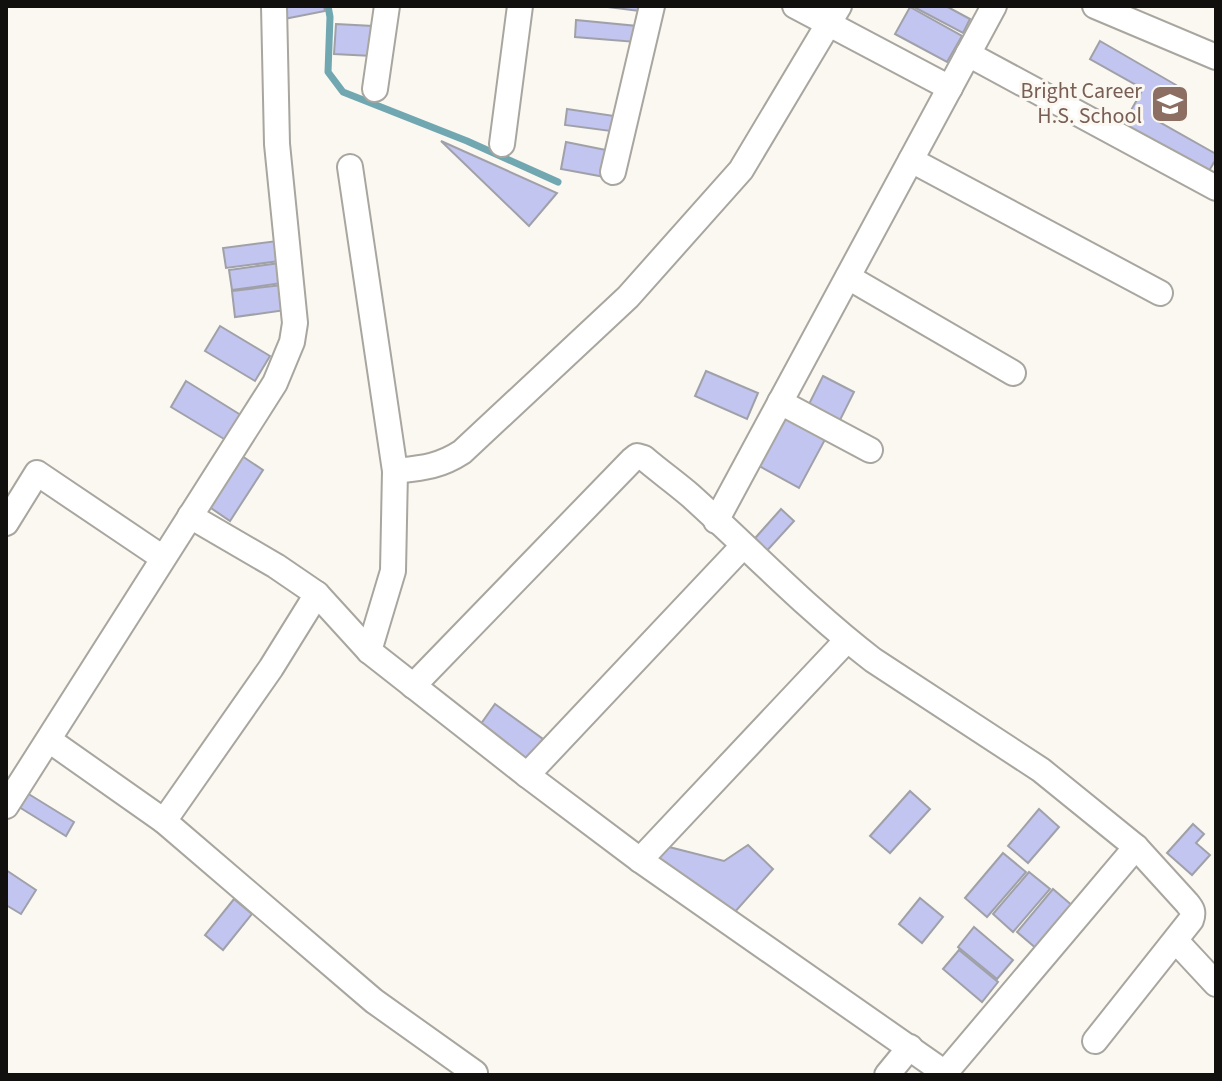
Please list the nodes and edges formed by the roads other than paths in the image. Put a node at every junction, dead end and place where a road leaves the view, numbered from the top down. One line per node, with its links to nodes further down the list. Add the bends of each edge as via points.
1 (274, 6): 24 (street, via 277,144 295,323 292,342 275,383)
2 (387, 6): 12 (street)
3 (520, 6): 13 (street)
4 (652, 6): 16 (street)
5 (795, 6): 8 (street)
6 (994, 6): 9 (street)
7 (1095, 6): 10 (street)
8 (834, 15): 11 (street); 23 (street, via 741,170 628,297 462,452 429,468)
9 (968, 54): 11 (street); 17 (street)
10 (1216, 57)
11 (950, 88): 14 (street)
12 (375, 89)
13 (502, 144)
14 (911, 160): 18 (street); 19 (street)
15 (350, 167): 23 (street)
16 (613, 172)
17 (1216, 188)
18 (848, 277): 20 (street); 21 (street)
19 (1160, 293)
20 (1013, 373)
21 (780, 402): 22 (street); 25 (street)
22 (870, 450)
23 (395, 471): 31 (street, via 393,571)
24 (190, 516): 28 (street); 29 (street)
25 (716, 521): 27 (street); 32 (street, via 637,456)
26 (6, 523): 28 (street, via 37,473)
27 (743, 546): 30 (street); 34 (street)
28 (163, 558): 33 (street)
29 (317, 594): 31 (street); 36 (street)
30 (847, 640): 37 (street, via 1041,770); 38 (street)
31 (369, 651): 32 (street)
32 (413, 686): 34 (street)
33 (49, 740): 35 (street); 36 (street)
34 (527, 775): 38 (street)
35 (6, 806)
36 (164, 821): 43 (street, via 374,1001)
37 (1136, 847): 39 (street, via 1192,909 1191,920); 44 (street)
38 (640, 860): 42 (street)
39 (1176, 941): 40 (street); 41 (street)
40 (1216, 984)
41 (1095, 1041)
42 (910, 1047): 44 (street); 45 (street)
43 (475, 1074)
44 (946, 1074)
45 (887, 1075)

